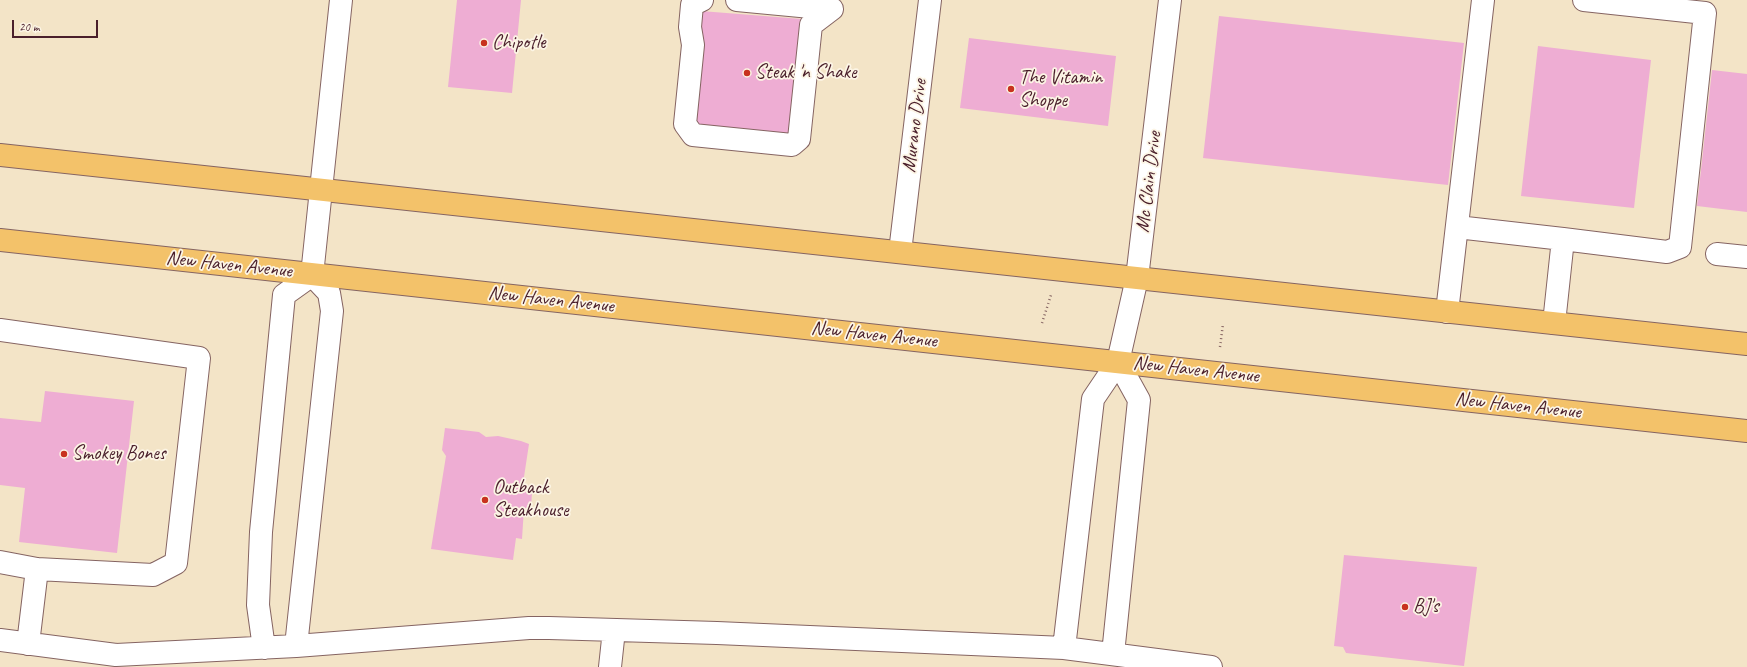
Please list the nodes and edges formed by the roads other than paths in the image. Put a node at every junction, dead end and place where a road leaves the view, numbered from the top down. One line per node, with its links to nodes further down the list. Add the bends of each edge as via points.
1 (342, 0): 10 (street)
2 (702, 0): 3 (street, via 692,5 690,28 693,46 684,124 693,135 792,145 799,139 811,24 832,10)
3 (737, 0)
4 (930, 0): 14 (street, Murano Drive)
5 (1170, 0): 18 (street, Mc Clain Drive)
6 (1483, 0): 11 (street)
7 (1584, 0): 8 (street)
8 (1706, 6): 12 (street, via 1680,247 1667,252)
9 (0, 155): 10 (main road)
10 (321, 190): 14 (main road); 17 (street)
11 (1457, 227): 12 (street); 19 (street)
12 (1563, 239): 20 (street)
13 (0, 240): 17 (main road, New Haven Avenue)
14 (900, 252): 18 (main road)
15 (1717, 254): 16 (street)
16 (1747, 257)
17 (312, 275): 23 (main road, New Haven Avenue); 30 (street, via 329,293 332,311); 31 (street, via 284,295 261,532 258,605)
18 (1137, 278): 19 (main road); 23 (street, Mc Clain Drive)
19 (1447, 312): 20 (main road)
20 (1554, 323): 22 (main road)
21 (0, 330): 26 (street, via 199,358 176,563 153,575)
22 (1747, 344)
23 (1118, 362): 24 (main road, New Haven Avenue); 32 (street, via 1093,399); 33 (street, via 1139,400)
24 (1747, 431)
25 (0, 562): 26 (street)
26 (37, 569): 29 (street)
27 (614, 630): 30 (street, via 529,628); 32 (street); 34 (street)
28 (0, 640): 29 (street)
29 (28, 644): 31 (street, via 116,655)
30 (296, 646): 31 (street)
31 (264, 648)
32 (1064, 648): 33 (street)
33 (1113, 654): 35 (street)
34 (610, 667)
35 (1211, 667)

